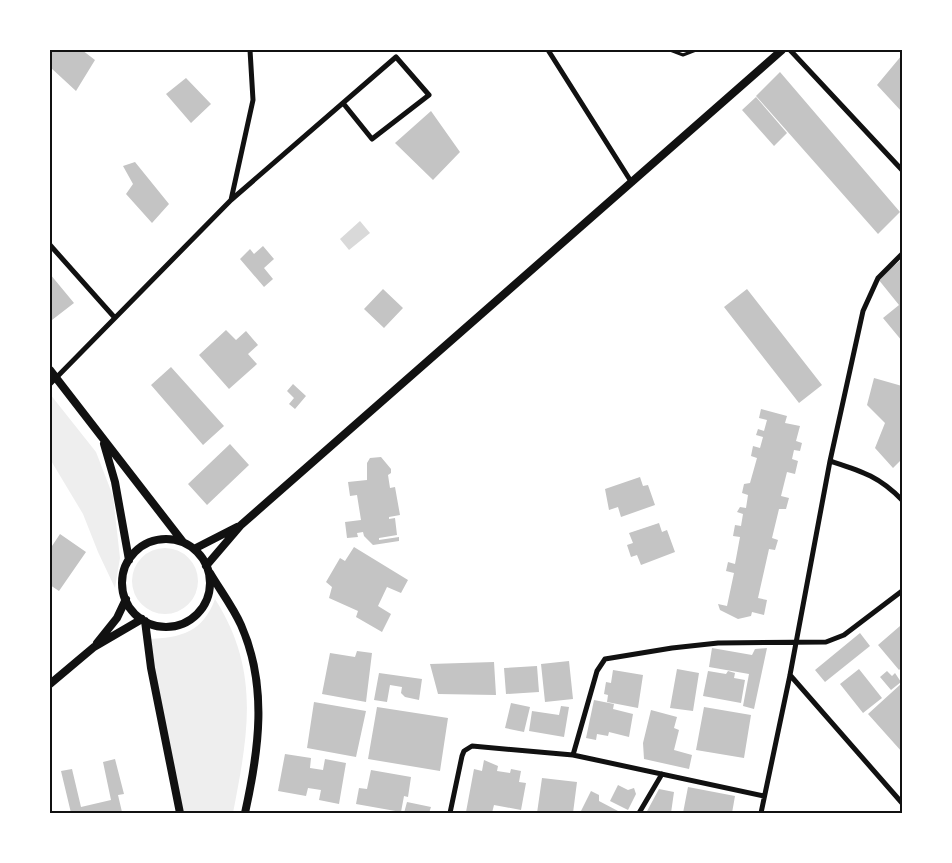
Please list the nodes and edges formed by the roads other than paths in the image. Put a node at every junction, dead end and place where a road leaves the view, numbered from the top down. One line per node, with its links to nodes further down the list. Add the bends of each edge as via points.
1 (250, 50): 10 (street, via 253,100)
2 (548, 50): 9 (street)
3 (670, 50): 4 (lane, via 683,55)
4 (696, 50)
5 (782, 50): 9 (street)
6 (790, 50): 8 (street)
7 (343, 103): 7 (street, via 396,57 429,95 372,138); 10 (street)
8 (902, 170)
9 (632, 183): 20 (street)
10 (231, 200): 13 (street)
11 (50, 245): 13 (street)
12 (902, 254): 18 (street, via 878,278 866,300)
13 (116, 318): 15 (street)
14 (50, 370): 15 (street)
15 (57, 378): 16 (street); 17 (street)
16 (50, 384)
17 (103, 439): 21 (street); 23 (street, via 115,482)
18 (830, 461): 19 (street, via 864,471); 28 (street)
19 (902, 500)
20 (241, 525): 22 (street); 24 (street)
21 (183, 542): 22 (street); 23 (street, via 157,540 141,547)
22 (194, 549): 24 (street)
23 (128, 560): 26 (street, via 123,579)
24 (207, 568): 27 (street, via 208,595 194,617 170,626 153,625); 37 (street, via 241,624 256,676 259,735)
25 (902, 591): 28 (street, via 834,640)
26 (126, 599): 27 (street, via 130,608); 29 (street, via 117,618)
27 (143, 620): 29 (street); 36 (street)
28 (795, 642): 30 (street); 32 (street, via 718,643 605,659 599,666)
29 (94, 647): 31 (street)
30 (790, 675): 34 (street); 35 (street)
31 (50, 684)
32 (572, 755): 33 (street); 38 (street, via 472,746 462,756)
33 (662, 774): 34 (street); 39 (street)
34 (764, 796): 40 (street)
35 (902, 803)
36 (180, 813)
37 (245, 813)
38 (450, 813)
39 (639, 813)
40 (761, 813)

